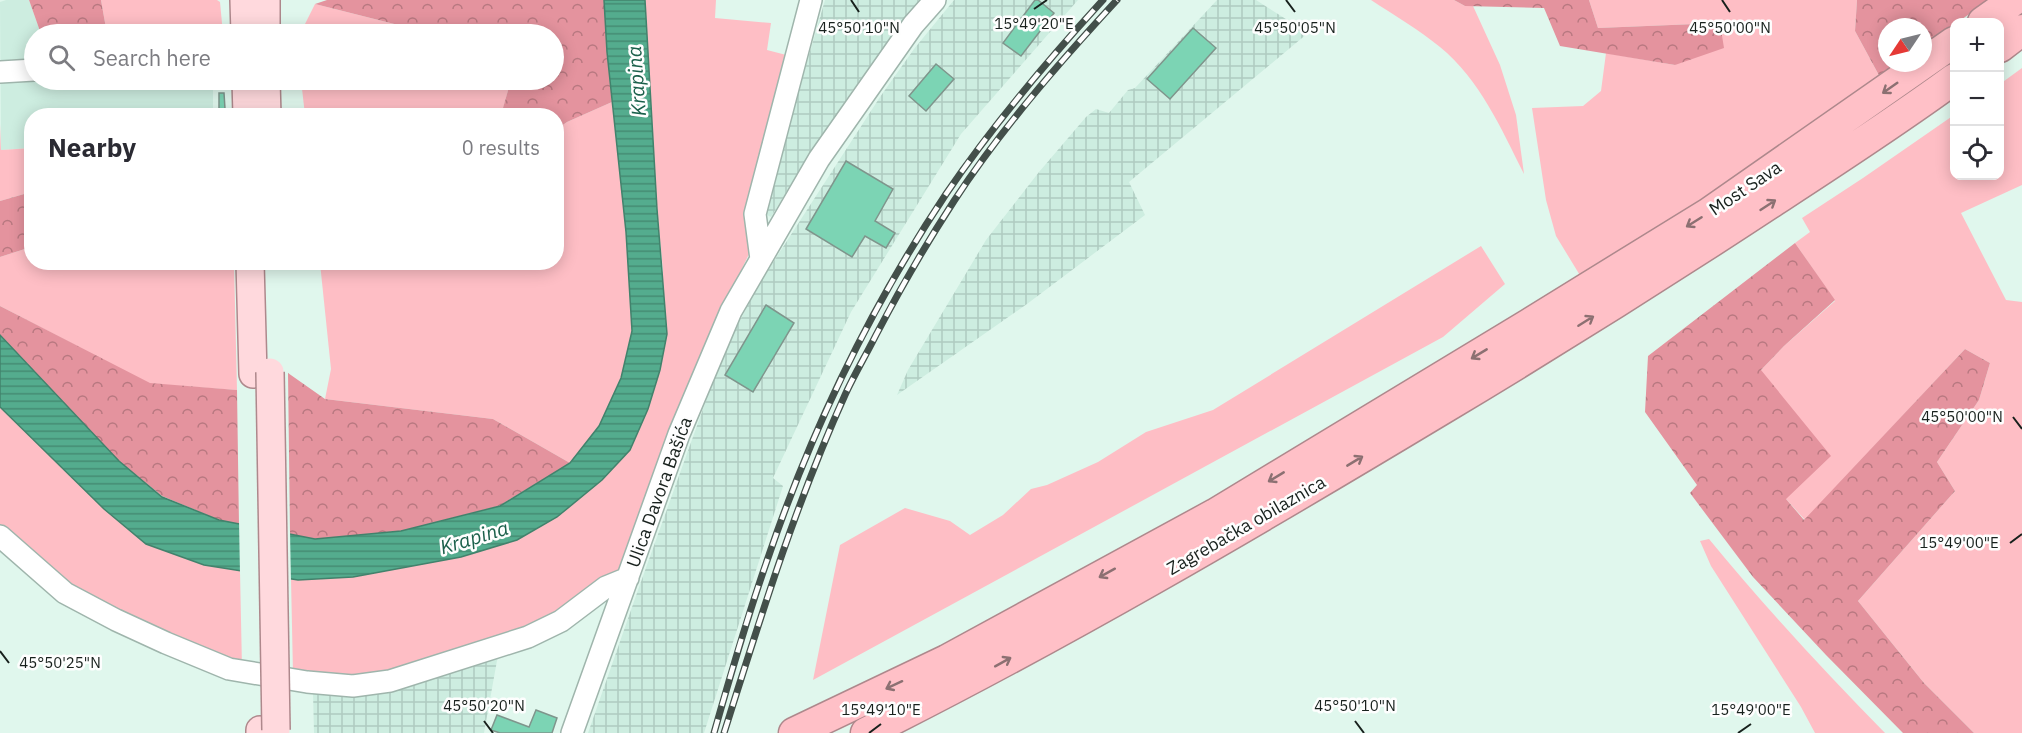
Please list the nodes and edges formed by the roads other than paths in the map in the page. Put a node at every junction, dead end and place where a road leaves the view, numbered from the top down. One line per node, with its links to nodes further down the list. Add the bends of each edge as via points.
1 (244, 0): 7 (main road)
2 (266, 0): 8 (main road)
3 (811, 0): 19 (street, via 755,214)
4 (935, 0): 19 (street, Ulica Davora Bašića, via 913,25 819,159)
5 (2014, 0): 6 (highway)
6 (1989, 18)
7 (245, 24)
8 (266, 24)
9 (2022, 30): 10 (highway)
10 (2004, 43)
11 (1950, 45): 22 (highway, Most Sava, one-way to 22)
12 (24, 71): 13 (street)
13 (0, 72)
14 (1950, 82): 22 (highway, Most Sava, one-way to 14, via 1878,134)
15 (246, 90): 17 (main road)
16 (266, 90): 18 (main road)
17 (247, 108)
18 (267, 108)
19 (761, 259): 25 (street, Ulica Davora Bašića, via 731,311 679,434)
20 (251, 270): 23 (main road)
21 (268, 270): 23 (main road)
22 (1533, 338): 28 (highway, Zagrebačka obilaznica, one-way to 28, via 947,660); 29 (highway, Zagrebačka obilaznica, one-way to 22, via 952,690 1234,534)
23 (262, 373): 26 (main road)
24 (0, 536): 25 (street, via 65,593 166,643 230,669 353,686 390,681 528,637 561,621 606,587)
25 (628, 578): 27 (street, Ulica Davora Bašića)
26 (268, 731)
27 (572, 733)
28 (794, 733)
29 (866, 733)

